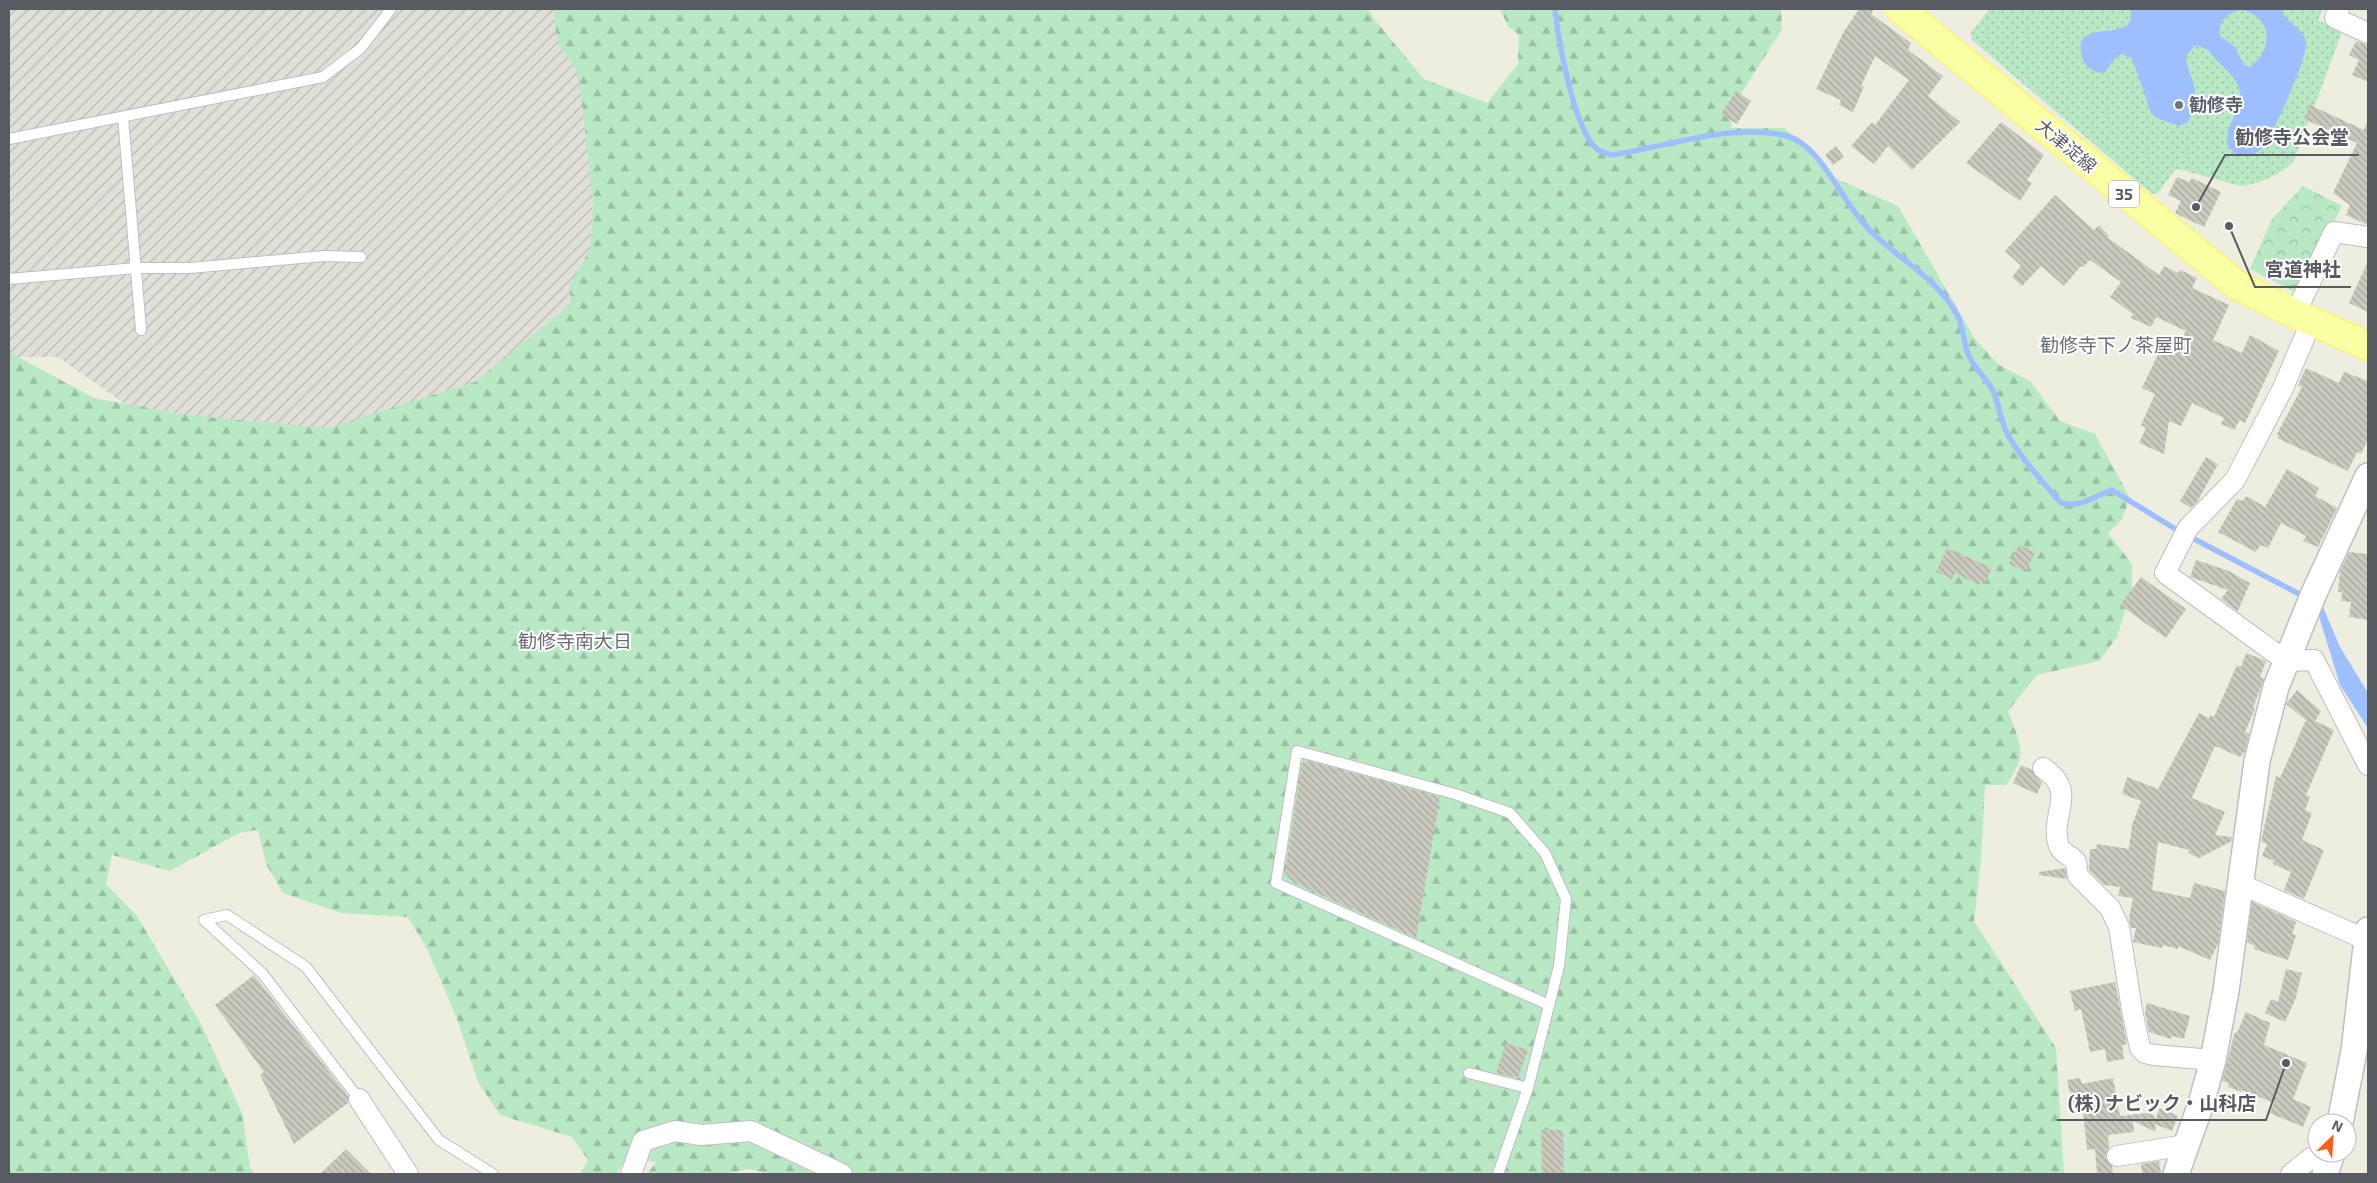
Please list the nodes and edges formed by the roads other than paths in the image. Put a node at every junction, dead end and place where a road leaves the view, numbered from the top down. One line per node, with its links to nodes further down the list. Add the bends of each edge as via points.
1 (391, 9): 5 (lane, via 360,48 324,77)
2 (1900, 9): 11 (main road, 大津淀線 / 35, via 2237,285)
3 (2339, 9): 4 (street, via 2335,18)
4 (2368, 33)
5 (123, 117): 6 (lane); 9 (lane)
6 (9, 140)
7 (2368, 237): 11 (street, via 2334,232)
8 (361, 258): 9 (lane, via 324,256 190,268)
9 (136, 268): 10 (lane); 12 (lane)
10 (9, 279)
11 (2303, 318): 13 (main road, 大津淀線 / 35); 15 (street, via 2283,388 2235,480 2188,528 2165,573)
12 (141, 330)
13 (2368, 346)
14 (2368, 476): 15 (street)
15 (2286, 661): 16 (street, via 2314,660); 18 (street, via 2276,687 2258,762)
16 (2368, 765)
17 (2043, 768): 22 (street, via 2059,781 2062,793 2060,847 2074,858 2078,876 2110,908 2119,927 2140,1048 2154,1055)
18 (2240, 884): 19 (street); 22 (street)
19 (2368, 935): 21 (street)
20 (1549, 1005): 20 (lane, via 1559,966 1566,899 1546,853 1510,813 1455,794 1297,751 1276,883); 24 (lane)
21 (2361, 1054): 26 (street)
22 (2213, 1060): 27 (street)
23 (1469, 1073): 24 (lane)
24 (1528, 1088): 34 (lane)
25 (359, 1099): 31 (street); 32 (lane, via 262,973 204,920 227,915 306,968 439,1140)
26 (2343, 1113)
27 (2186, 1145): 28 (street); 35 (street)
28 (2117, 1156)
29 (2307, 1162): 36 (street)
30 (633, 1173): 33 (street, via 643,1141 675,1131 702,1135 751,1131)
31 (408, 1174)
32 (493, 1174)
33 (842, 1174)
34 (1498, 1174)
35 (2176, 1174)
36 (2291, 1174)

